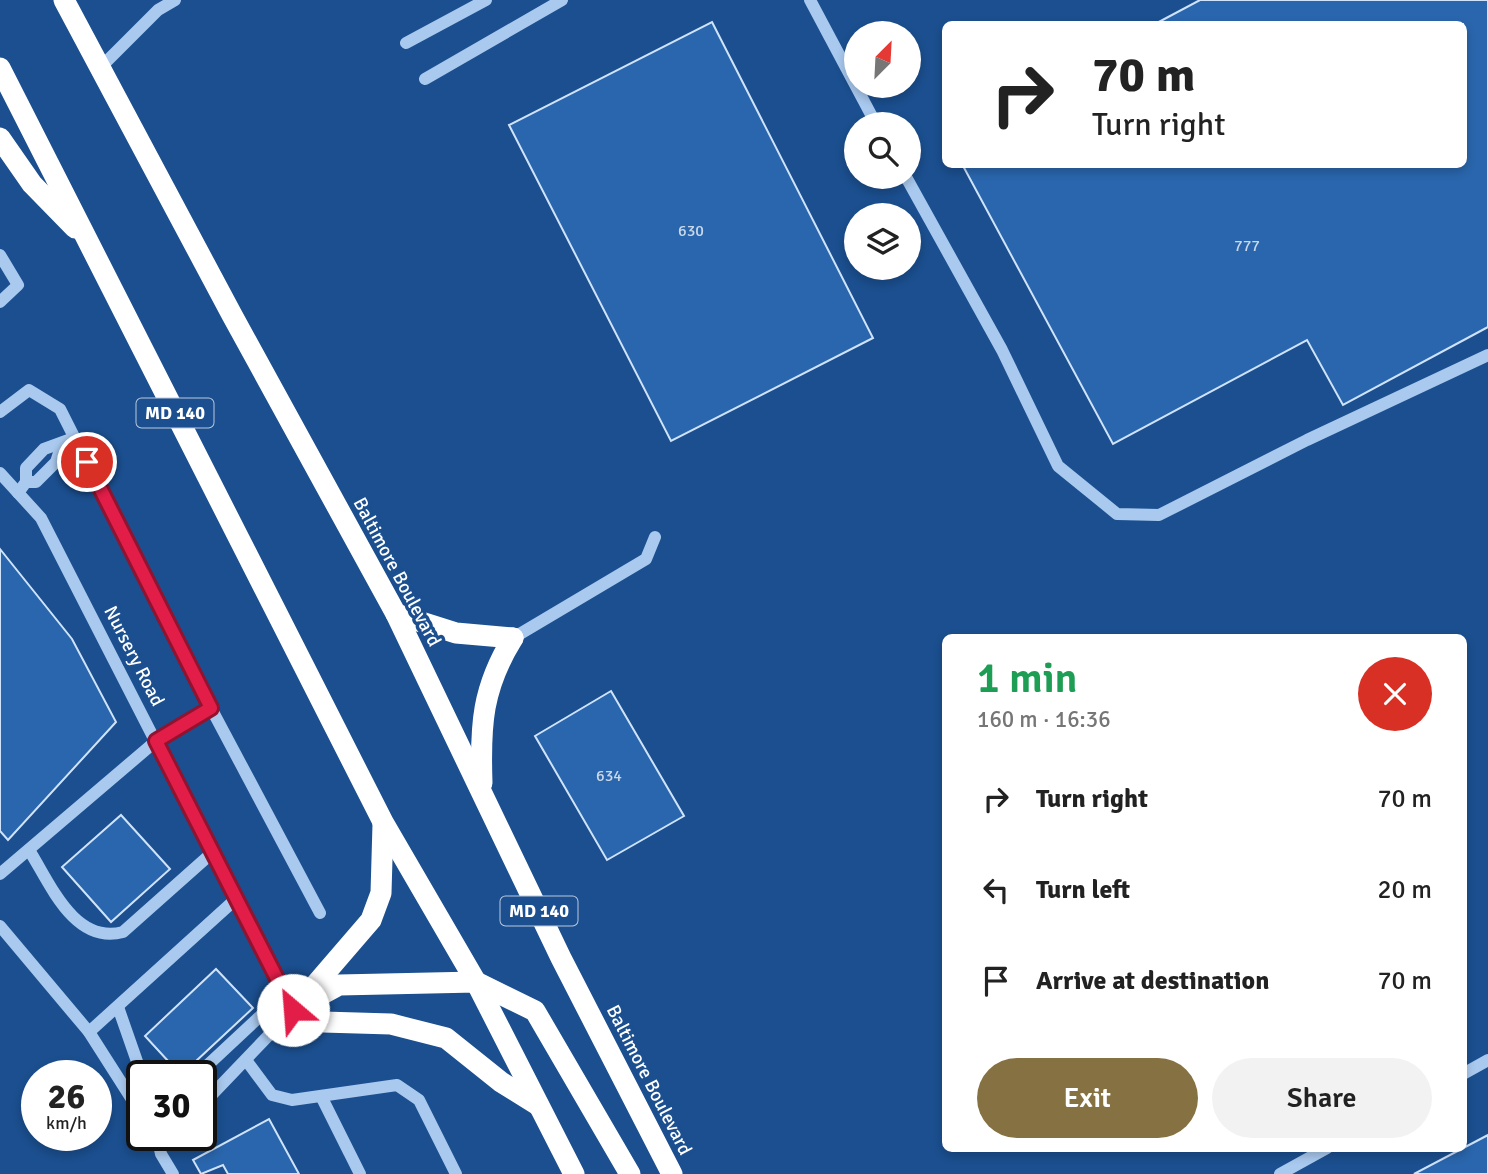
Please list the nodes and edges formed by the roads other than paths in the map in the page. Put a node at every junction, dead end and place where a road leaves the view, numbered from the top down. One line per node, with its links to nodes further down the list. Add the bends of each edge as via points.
1 (64, 0): 9 (highway, Baltimore Boulevard / MD 140)
2 (175, 0): 9 (street, via 158,10)
3 (486, 0): 6 (street)
4 (562, 0): 10 (street)
5 (810, 0): 11 (street)
6 (469, 4): 7 (street)
7 (406, 43)
8 (0, 68): 14 (highway, MD 140)
9 (100, 68): 23 (highway, Baltimore Boulevard / MD 140)
10 (425, 79)
11 (870, 112)
12 (0, 138): 14 (highway, via 32,184)
13 (912, 189): 17 (street, via 1002,349 1058,466 1117,514 1159,515)
14 (90, 244): 28 (highway, MD 140)
15 (0, 255): 16 (street, via 19,285)
16 (0, 302)
17 (1488, 355)
18 (0, 412): 19 (street, via 29,390 60,409)
19 (74, 438): 21 (street, via 44,449 26,468); 25 (street)
20 (0, 473): 21 (street, Nursery Road)
21 (22, 487): 26 (street, Nursery Road)
22 (655, 537): 24 (street, via 646,559)
23 (396, 614): 24 (highway, via 456,633); 27 (highway, Baltimore Boulevard / MD 140)
24 (513, 638): 27 (highway, via 495,667 482,710)
25 (211, 708): 26 (street); 33 (street)
26 (156, 741): 29 (street); 30 (street, Nursery Road)
27 (483, 793): 55 (highway, Baltimore Boulevard / MD 140)
28 (383, 822): 35 (highway, MD 140); 36 (highway, via 382,893 371,920)
29 (29, 850): 30 (street, via 79,923 111,936 123,932); 31 (street)
30 (213, 852): 32 (street, Nursery Road)
31 (0, 874)
32 (237, 898): 36 (street, Nursery Road); 37 (street)
33 (320, 913)
34 (0, 926): 38 (street)
35 (476, 982): 36 (highway, via 339,985); 47 (highway, MD 140); 54 (highway, via 535,1011)
36 (289, 1002): 40 (street); 41 (street); 47 (highway, via 323,1022 391,1024 446,1038)
37 (118, 1007): 38 (street); 39 (street)
38 (89, 1032): 44 (street)
39 (137, 1060)
40 (216, 1060)
41 (246, 1060): 45 (street); 46 (street, via 272,1095 292,1100)
42 (1488, 1060): 43 (street)
43 (1467, 1072)
44 (126, 1090)
45 (217, 1090)
46 (321, 1096): 51 (street); 52 (street, via 397,1085 410,1092 419,1100)
47 (540, 1107): 53 (highway, MD 140)
48 (160, 1151): 50 (street)
49 (1320, 1152): 56 (street)
50 (173, 1174)
51 (360, 1174)
52 (456, 1174)
53 (574, 1174)
54 (630, 1174)
55 (672, 1174)
56 (1280, 1174)

